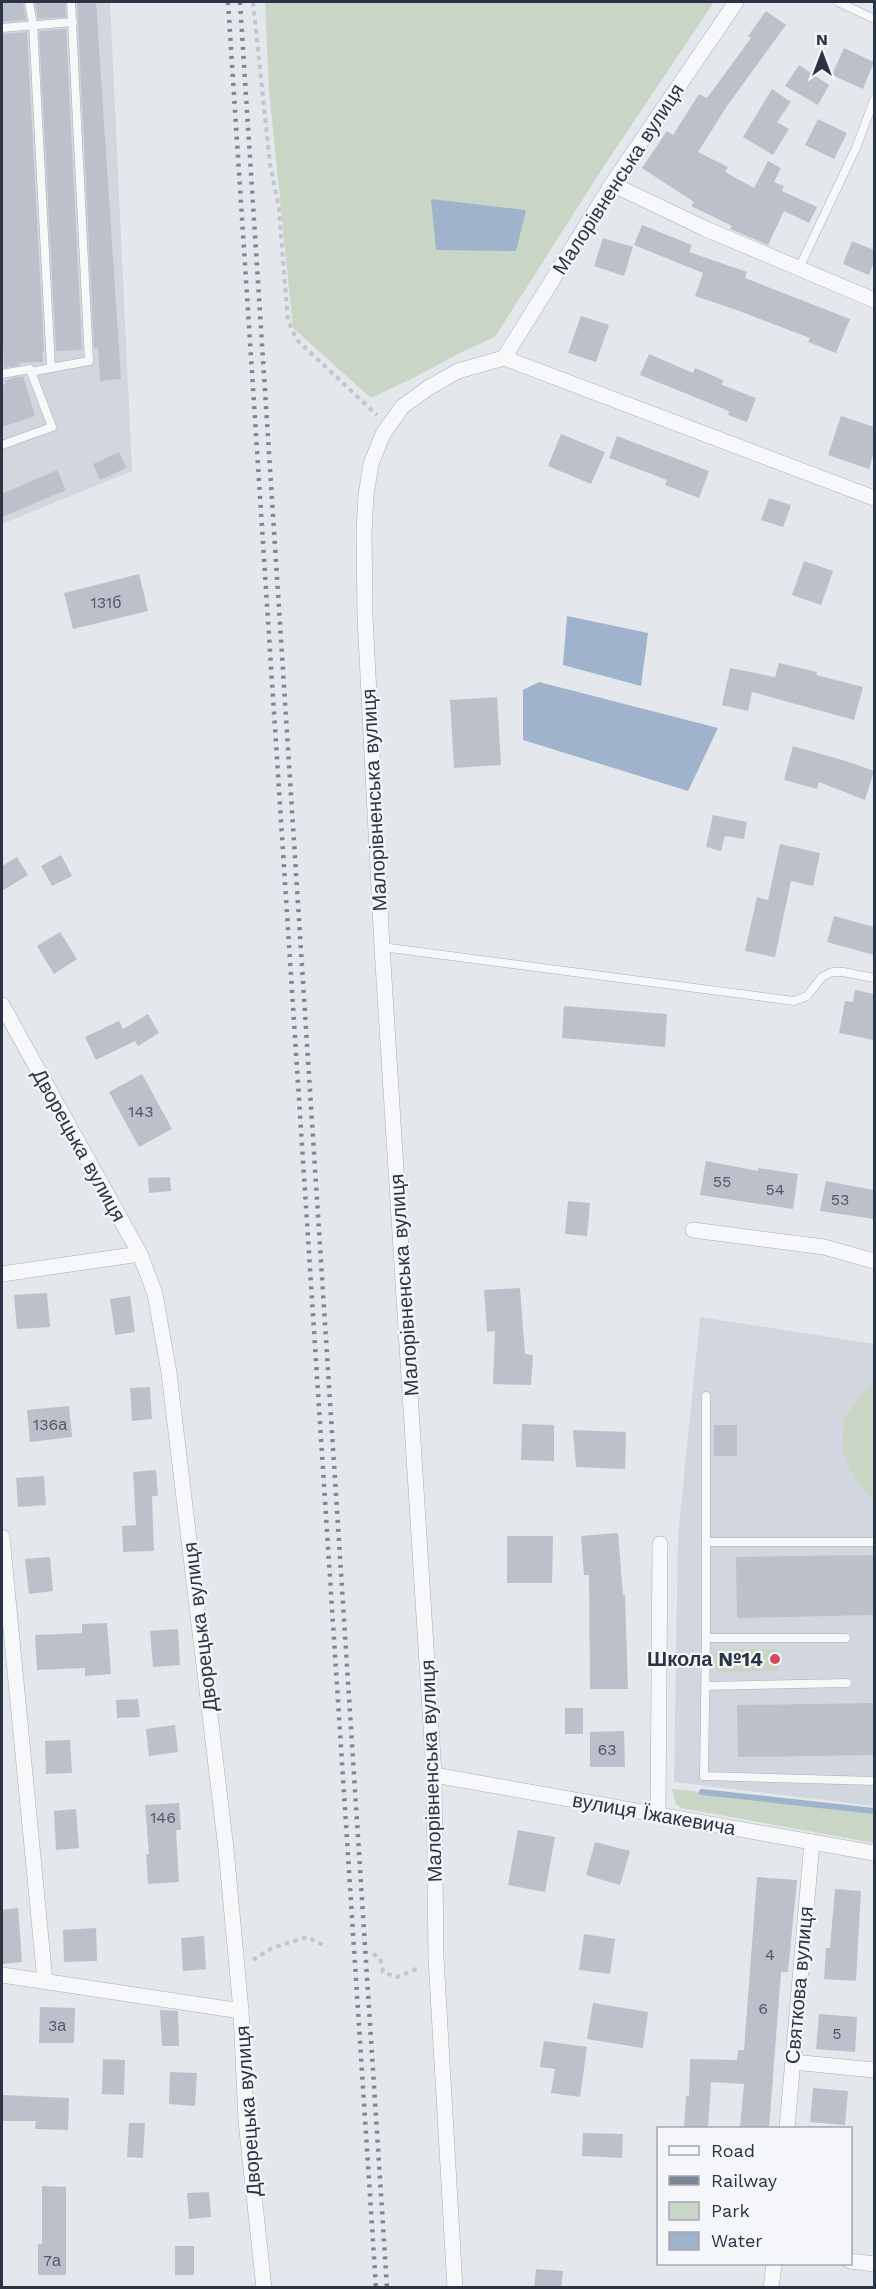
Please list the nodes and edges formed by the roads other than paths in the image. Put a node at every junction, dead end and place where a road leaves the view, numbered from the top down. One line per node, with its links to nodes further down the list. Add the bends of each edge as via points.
1 (29, 2): 7 (lane)
2 (71, 2): 6 (lane)
3 (736, 2): 10 (street, Малорівненська вулиця)
4 (838, 2): 5 (lane)
5 (874, 18)
6 (73, 22): 7 (lane); 14 (lane, via 89,360)
7 (33, 24): 8 (lane); 14 (lane)
8 (2, 28)
9 (874, 100): 11 (lane, via 856,148)
10 (612, 184): 11 (street); 13 (street, Малорівненська вулиця)
11 (799, 268): 12 (street)
12 (874, 300)
13 (504, 358): 18 (street); 19 (street, Малорівненська вулиця, via 458,371 402,407 383,434 370,464 364,532 366,628)
14 (51, 368): 15 (lane)
15 (31, 372): 16 (lane, via 30,369); 17 (lane, via 52,427)
16 (2, 374)
17 (2, 445)
18 (874, 498)
19 (382, 947): 20 (lane, via 794,1001 807,996 822,976 832,972); 35 (street, Малорівненська вулиця)
20 (874, 978)
21 (2, 1005): 23 (street, Дворецька вулиця)
22 (693, 1230): 24 (street, via 824,1247)
23 (140, 1254): 25 (street); 42 (street, Дворецька вулиця, via 155,1294 169,1374 226,1849)
24 (874, 1261)
25 (2, 1274)
26 (706, 1396): 28 (lane)
27 (2, 1537): 41 (street)
28 (706, 1542): 29 (lane); 31 (lane)
29 (874, 1542)
30 (660, 1544): 37 (street)
31 (706, 1638): 32 (lane); 34 (lane)
32 (846, 1638)
33 (847, 1683): 34 (lane)
34 (705, 1686): 36 (lane, via 704,1776)
35 (434, 1775): 37 (street, вулиця Їжакевича); 50 (street, Малорівненська вулиця, via 436,1958)
36 (874, 1781)
37 (658, 1815): 38 (street, вулиця Їжакевича)
38 (812, 1842): 39 (street, вулиця Їжакевича); 43 (street, Святкова вулиця)
39 (874, 1853)
40 (2, 1975): 41 (street)
41 (45, 1981): 42 (street)
42 (241, 2011): 49 (street, Дворецька вулиця, via 246,2121)
43 (793, 2062): 44 (street); 45 (street, Святкова вулиця)
44 (874, 2070)
45 (787, 2127)
46 (852, 2261): 47 (street)
47 (874, 2264)
48 (774, 2265): 51 (street)
49 (264, 2288)
50 (454, 2288)
51 (771, 2288)

